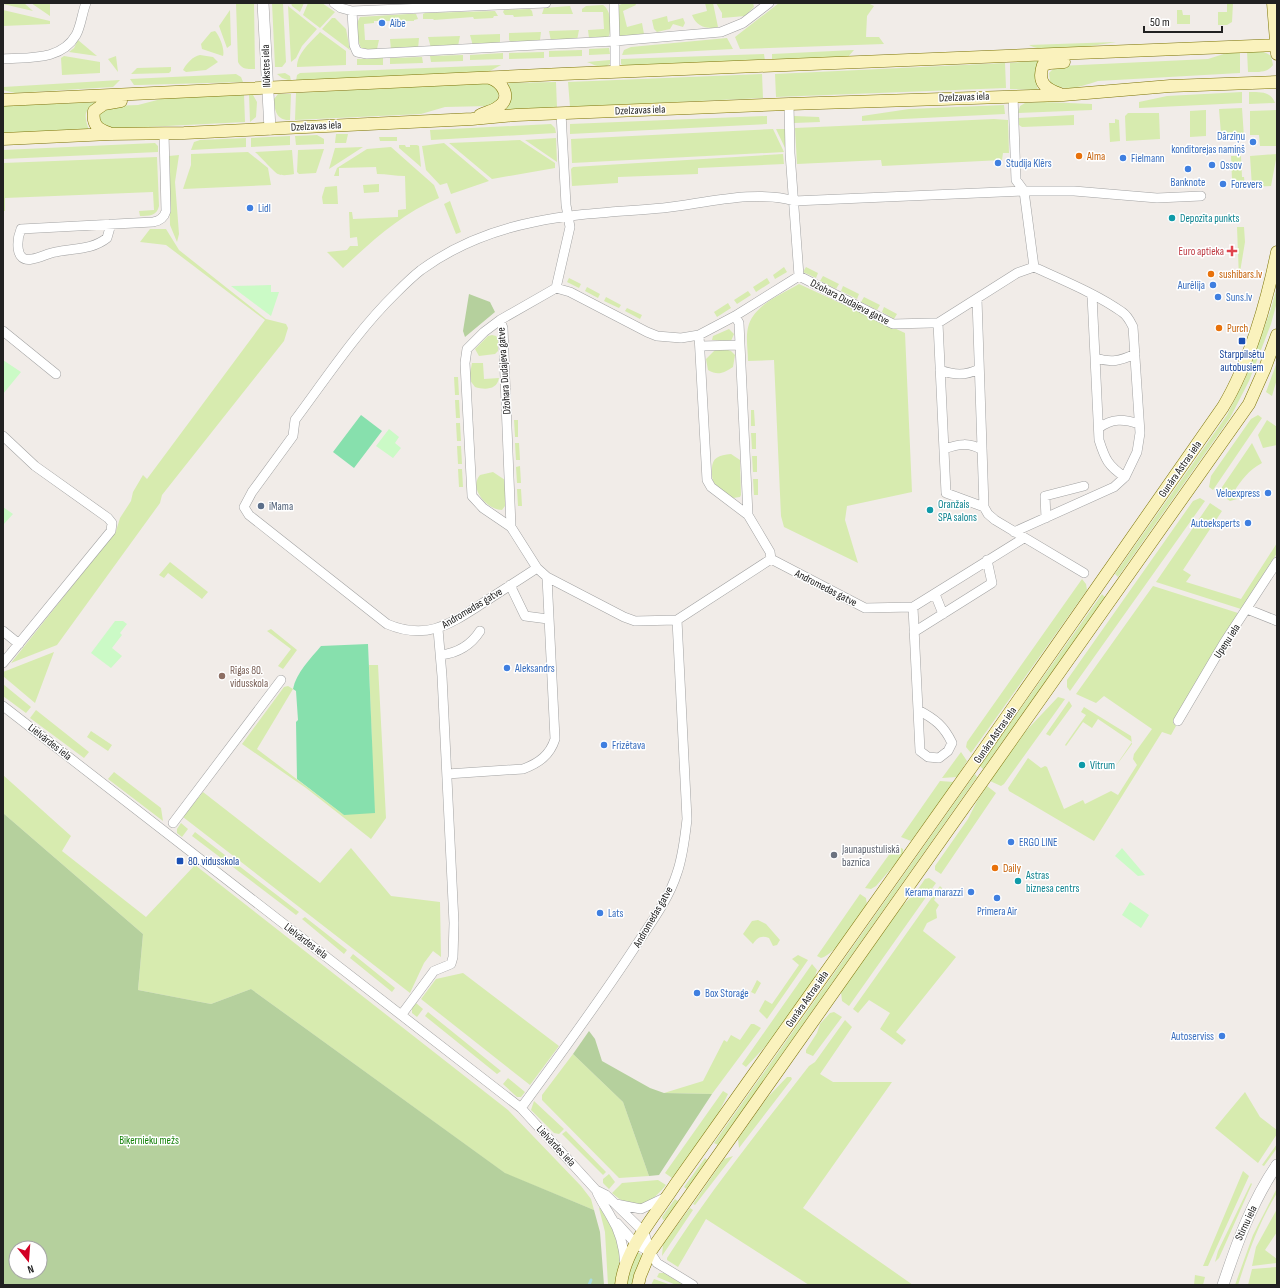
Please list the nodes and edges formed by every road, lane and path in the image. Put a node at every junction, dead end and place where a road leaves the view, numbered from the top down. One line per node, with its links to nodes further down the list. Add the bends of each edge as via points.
1 (86, 3): 15 (street, via 76,35 67,47 46,56)
2 (263, 3): 19 (street, Ilūkstes iela)
3 (334, 3): 11 (street)
4 (546, 3): 9 (street)
5 (614, 3): 12 (street)
6 (769, 3): 12 (street, via 743,23 721,32)
7 (1273, 3): 14 (main road)
8 (425, 5): 9 (street); 10 (street)
9 (472, 5)
10 (375, 6): 11 (street)
11 (352, 11): 12 (street, via 354,45 357,52 367,54)
12 (615, 41): 16 (street)
13 (1209, 48): 14 (main road); 16 (main road); 21 (main road, via 1198,55 1050,62 1043,66 1040,78 1047,89)
14 (1277, 48)
15 (3, 59)
16 (615, 72): 17 (main road)
17 (489, 78): 19 (main road); 26 (main road, via 503,86 504,100 498,108)
18 (1277, 82): 21 (main road, Dzelzavas iela, via 1170,86)
19 (267, 88): 20 (main road); 27 (street, Ilūkstes iela)
20 (134, 94): 23 (main road); 29 (main road, via 125,100 104,104 94,111 97,127)
21 (1063, 95): 22 (main road, Dzelzavas iela)
22 (1013, 96): 24 (main road, Dzelzavas iela); 31 (street, via 1016,180)
23 (3, 100)
24 (789, 104): 25 (main road, Dzelzavas iela); 33 (street)
25 (561, 113): 26 (main road, Dzelzavas iela); 34 (street)
26 (472, 119): 27 (main road, Dzelzavas iela)
27 (270, 129): 28 (main road, Dzelzavas iela)
28 (164, 133): 29 (main road, Dzelzavas iela); 35 (street, via 165,216 158,221)
29 (110, 134): 30 (main road, Dzelzavas iela)
30 (3, 139)
31 (1024, 191): 32 (street, via 1074,191 1157,198); 33 (street); 37 (street)
32 (1201, 196)
33 (794, 201): 34 (street, via 780,196 723,199); 38 (street)
34 (568, 217): 39 (street, via 570,227); 84 (street, Andromedas gatve, via 533,222 459,246 414,275 379,310 295,420 293,436 244,507 249,516 387,624 402,630)
35 (111, 224): 35 (street, via 21,229 17,240 18,249 22,256 30,260 56,252 89,247 107,238)
36 (1277, 252): 74 (main road, Gunāra Astras iela, via 1253,340 1228,398)
37 (1034, 266): 40 (street); 41 (street, via 1017,273)
38 (799, 276): 42 (street, Džohara Dudajeva gatve); 44 (street, Džohara Dudajeva gatve, via 893,324)
39 (556, 288): 43 (street, Džohara Dudajeva gatve); 46 (street, Džohara Dudajeva gatve, via 570,292 657,336 681,338)
40 (1092, 295): 50 (street, via 1128,317 1133,327); 51 (street)
41 (977, 299): 44 (street); 53 (street)
42 (735, 316): 46 (street, Džohara Dudajeva gatve); 48 (street, via 739,323)
43 (500, 320): 65 (street, Džohara Dudajeva gatve, via 503,328); 65 (street, via 467,349 465,363 470,474 472,496 483,508)
44 (938, 323): 52 (street)
45 (3, 331): 54 (street)
46 (699, 335): 49 (street)
47 (1277, 335): 76 (main road, Gunāra Astras iela, via 1249,404)
48 (740, 345): 49 (street); 63 (street)
49 (701, 346): 63 (street, via 707,480 711,487)
50 (1135, 354): 51 (street, via 1114,362); 55 (street)
51 (1096, 358): 56 (street)
52 (940, 370): 53 (street, via 970,374); 58 (street)
53 (979, 370): 59 (street)
54 (56, 374)
55 (1139, 424): 56 (street, via 1129,420 1118,420 1108,421); 60 (street, via 1137,452)
56 (1099, 428): 60 (street, via 1104,456 1111,468)
57 (3, 436): 88 (street, via 35,466 112,523 111,531)
58 (944, 449): 59 (street, via 964,444 974,445); 62 (street, via 946,493)
59 (982, 450): 62 (street)
60 (1124, 478): 64 (street, via 1114,487)
61 (1084, 486): 64 (street, via 1045,496)
62 (984, 507): 66 (street, via 988,514)
63 (748, 516): 68 (street, via 770,552)
64 (1046, 518): 66 (street)
65 (511, 527): 71 (street)
66 (1014, 532): 67 (street)
67 (1024, 538): 69 (street, Andromedas gatve); 72 (street)
68 (771, 559): 78 (street, Andromedas gatve, via 865,608); 82 (street)
69 (987, 560): 77 (street, Andromedas gatve); 80 (street, via 992,583)
70 (1277, 562): 79 (street, Upeņu iela)
71 (537, 568): 73 (street); 75 (street, Andromedas gatve)
72 (1084, 573)
73 (546, 577): 81 (street); 82 (street, via 635,621)
74 (1101, 583): 76 (main road); 99 (main road, Gunāra Astras iela)
75 (510, 585): 81 (street, via 525,616); 84 (street, Andromedas gatve, via 451,624)
76 (1117, 592): 100 (main road, Gunāra Astras iela)
77 (935, 594): 78 (street, Andromedas gatve); 80 (street)
78 (913, 607): 87 (street)
79 (1247, 609): 83 (street); 94 (street, Upeņu iela)
80 (942, 614): 87 (street)
81 (548, 619): 95 (street, via 555,739 552,748 535,764 523,769)
82 (677, 620): 98 (street, Andromedas gatve, via 687,819 677,875 663,903 620,971)
83 (1277, 621)
84 (438, 629): 89 (street)
85 (3, 631): 88 (street)
86 (480, 631): 89 (street, via 474,640 453,654)
87 (914, 632): 93 (street)
88 (19, 644): 90 (street)
89 (441, 655): 95 (street)
90 (3, 663)
91 (281, 680): 96 (street)
92 (3, 706): 97 (street, Lielvārdes iela)
93 (918, 710): 93 (street, via 920,751 928,757 939,758 948,751 952,743 936,720)
94 (1178, 721)
95 (447, 774): 97 (street, via 454,923 453,957 451,964 434,971)
96 (173, 823)
97 (402, 1014): 98 (street, Lielvārdes iela)
98 (522, 1108): 102 (street, Lielvārdes iela)
99 (703, 1146): 100 (main road); 103 (main road, Gunāra Astras iela)
100 (717, 1156): 108 (main road, Gunāra Astras iela)
101 (1277, 1165): 113 (street, Stirnu iela, via 1239,1237)
102 (596, 1190): 104 (street, Lielvārdes iela); 105 (street, Lielvārdes iela)
103 (669, 1195): 104 (street, Gunāra Astras iela, via 641,1209); 106 (main road, Gunāra Astras iela)
104 (614, 1203): 106 (street, Lielvārdes iela)
105 (612, 1218): 107 (street); 109 (street, Lielvārdes iela, via 623,1247)
106 (644, 1232): 107 (main road, Gunāra Astras iela); 108 (street, Lielvārdes iela)
107 (636, 1244): 108 (street); 109 (main road, Lielvārdes iela)
108 (650, 1252): 111 (main road); 112 (street, via 660,1266)
109 (625, 1266): 110 (main road, Lielvārdes iela)
110 (621, 1285)
111 (638, 1285)
112 (693, 1285)
113 (1223, 1285)

